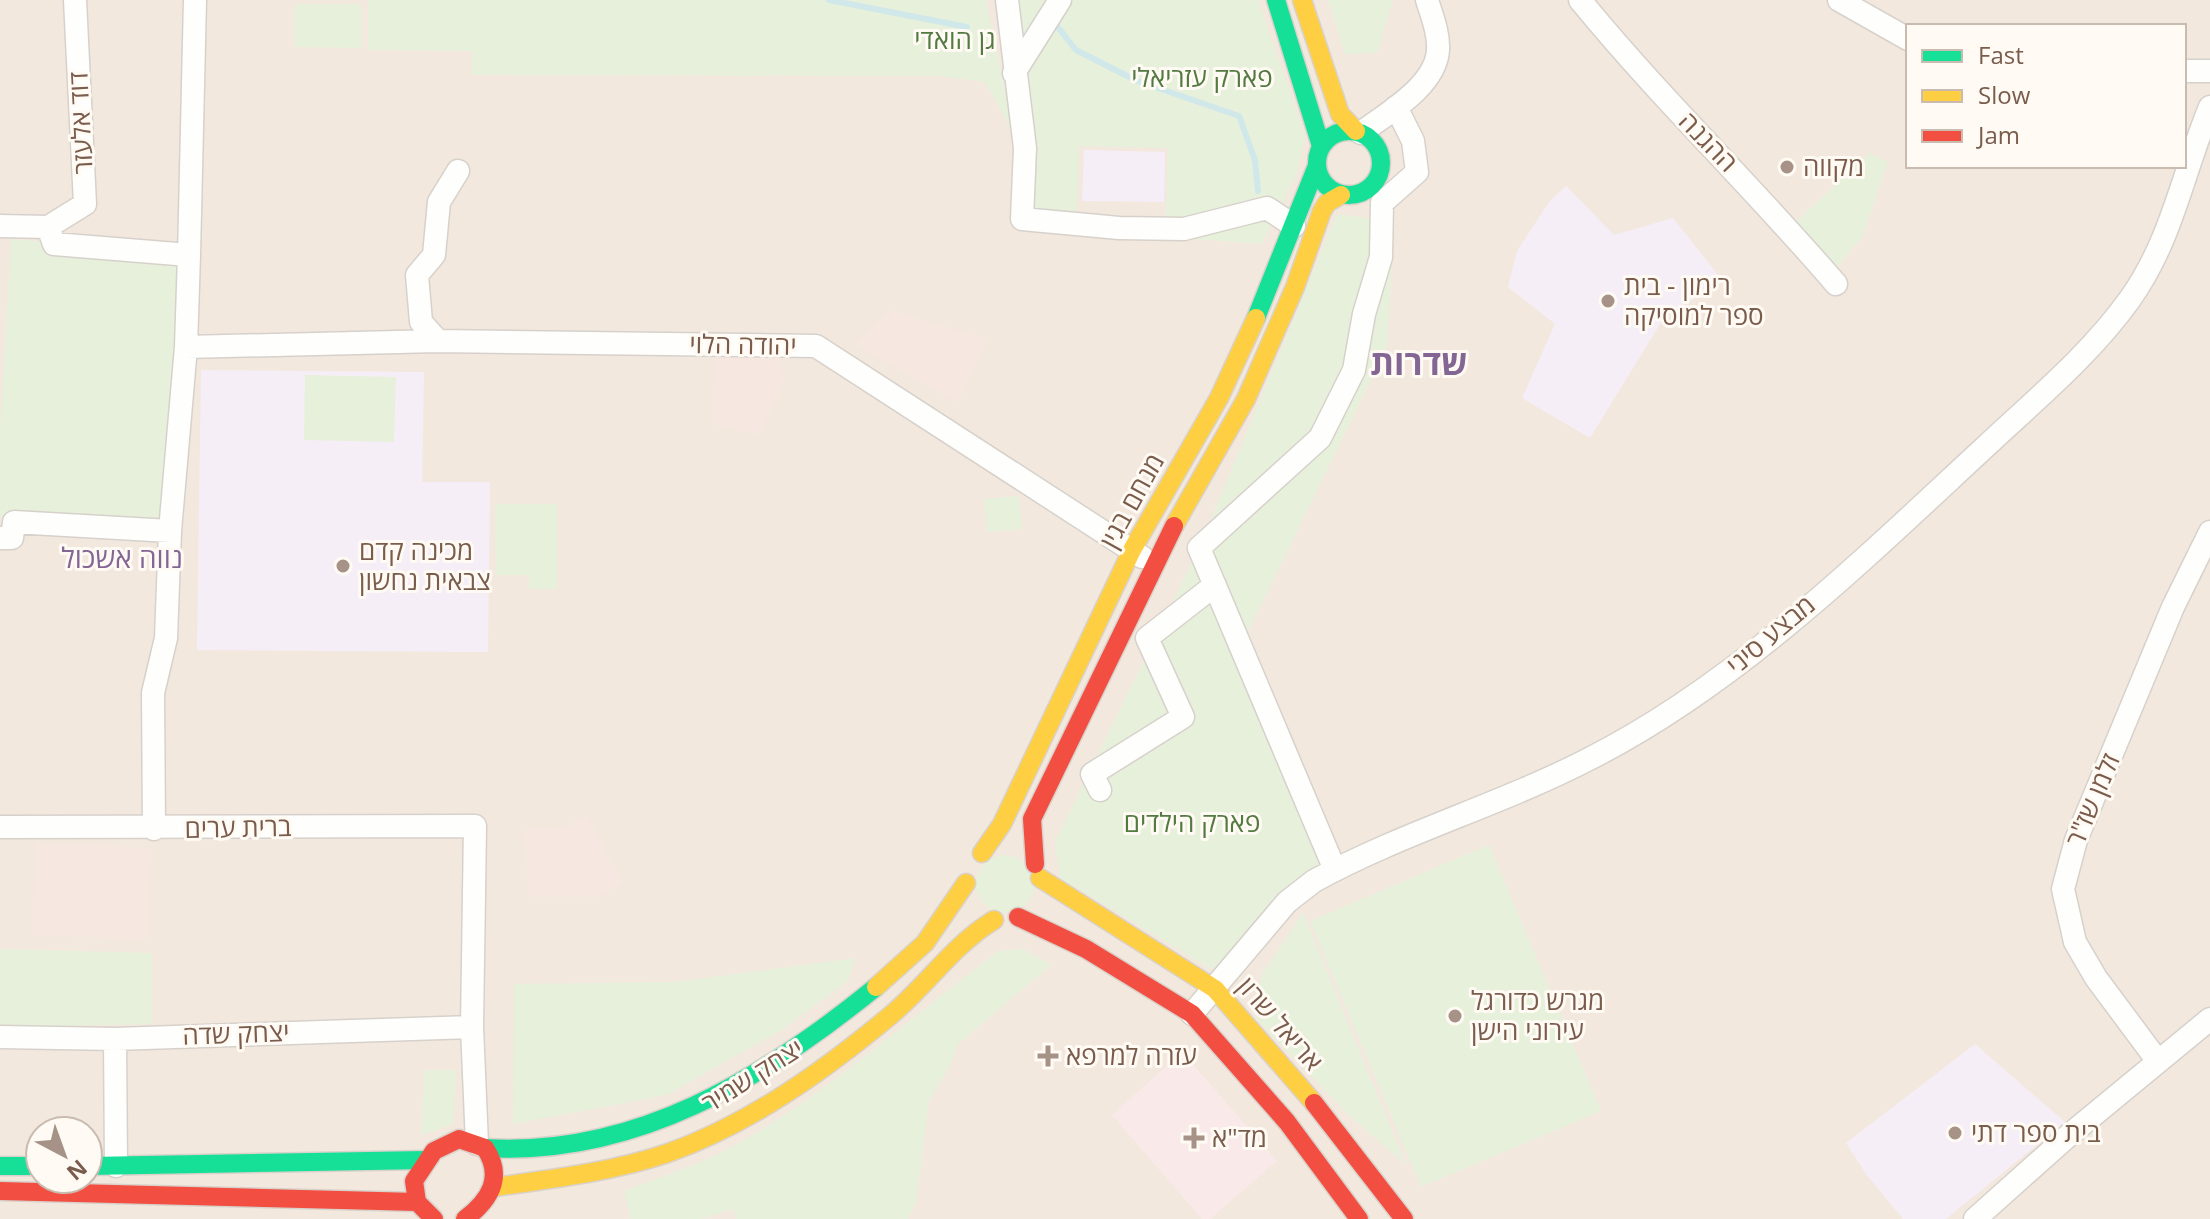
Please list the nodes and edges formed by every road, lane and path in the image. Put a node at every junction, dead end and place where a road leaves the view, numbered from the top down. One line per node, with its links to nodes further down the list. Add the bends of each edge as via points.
1 (75, 0): 23 (street, דוד אלעזר, via 85,204)
2 (195, 0): 24 (street)
3 (1007, 0): 13 (street)
4 (1060, 0): 13 (street)
5 (1276, 0): 17 (main road)
6 (1302, 0): 16 (main road, via 1340,114)
7 (1427, 0): 14 (street, via 1438,54 1426,79)
8 (1580, 0): 25 (street, ההגנה)
9 (1839, 0): 10 (street)
10 (1906, 38)
11 (2186, 71): 12 (street)
12 (2210, 71)
13 (1014, 73): 22 (street, via 1025,148 1022,219 1184,229 1267,208)
14 (1396, 107): 16 (street); 33 (street, via 1413,141 1417,172 1382,203 1381,257 1354,370 1320,438 1199,548)
15 (2210, 107): 38 (street, מבצע סיני, via 2161,247 2130,298 2071,366 1905,521 1746,658 1680,707 1490,806)
16 (1359, 132): 17 (main road, via 1337,133); 20 (main road, via 1377,147 1380,172 1363,192)
17 (1321, 146): 18 (main road)
18 (1316, 168): 20 (main road, via 1325,185); 22 (main road, מנחם בגין)
19 (458, 171): 26 (street, via 439,202 434,255 417,275 421,322)
20 (1341, 195): 32 (main road, מנחם בגין, via 1322,211 1246,399)
21 (0, 226): 23 (street)
22 (1294, 226): 31 (main road, מנחם בגין, via 1219,398)
23 (48, 227): 24 (street, via 54,244)
24 (189, 255): 27 (street)
25 (1836, 284)
26 (438, 341): 27 (street, יהודה הלוי); 31 (street, יהודה הלוי, via 816,346)
27 (186, 347): 28 (street)
28 (170, 531): 30 (street, via 14,522 12,538); 36 (street, via 166,638 153,693)
29 (2210, 532): 49 (street, זלמן שז"ר, via 2173,607 2076,840 2063,889 2075,942)
30 (0, 538)
31 (1132, 550): 32 (street, יהודה הלוי); 37 (main road, מנחם בגין, via 1002,824)
32 (1153, 564): 39 (main road, מנחם בגין, via 1032,819)
33 (1215, 585): 34 (street, via 1147,638 1183,717 1092,774); 38 (street)
34 (1100, 790)
35 (0, 827): 36 (street, ברית ערים)
36 (154, 829): 46 (street, ברית ערים, via 475,826)
37 (982, 853): 39 (main road, via 998,846 1015,848); 40 (main road, via 969,868)
38 (1335, 870): 43 (street, מבצע סיני, via 1287,902)
39 (1038, 871): 41 (main road, via 1036,901); 43 (main road, אריאל שרון)
40 (966, 883): 42 (main road, via 974,908); 50 (main road, יצחק שמיר, via 949,913 876,989 747,1079 687,1111 582,1143 519,1153)
41 (1018, 917): 42 (main road); 44 (main road, via 1086,949)
42 (994, 920): 56 (main road, יצחק שמיר, via 968,936 890,1016 773,1099 706,1136 599,1172)
43 (1215, 989): 44 (street, מבצע סיני); 62 (main road, אריאל שרון, via 1343,1136)
44 (1192, 1014): 61 (main road, via 1287,1122)
45 (2210, 1019): 49 (street)
46 (472, 1027): 48 (street, יצחק שדה); 50 (street)
47 (0, 1037): 48 (street, יצחק שדה)
48 (115, 1039): 55 (street)
49 (2157, 1060): 63 (street)
50 (474, 1144): 51 (main road, via 441,1145); 56 (main road, via 495,1163)
51 (425, 1160): 55 (main road); 58 (main road, via 414,1181)
52 (0, 1166): 53 (main road)
53 (24, 1166)
54 (104, 1166): 55 (main road)
55 (116, 1166)
56 (494, 1187): 59 (main road)
57 (0, 1191): 58 (main road)
58 (417, 1202): 60 (main road)
59 (473, 1216)
60 (434, 1219)
61 (1359, 1219)
62 (1404, 1219)
63 (1975, 1219)

